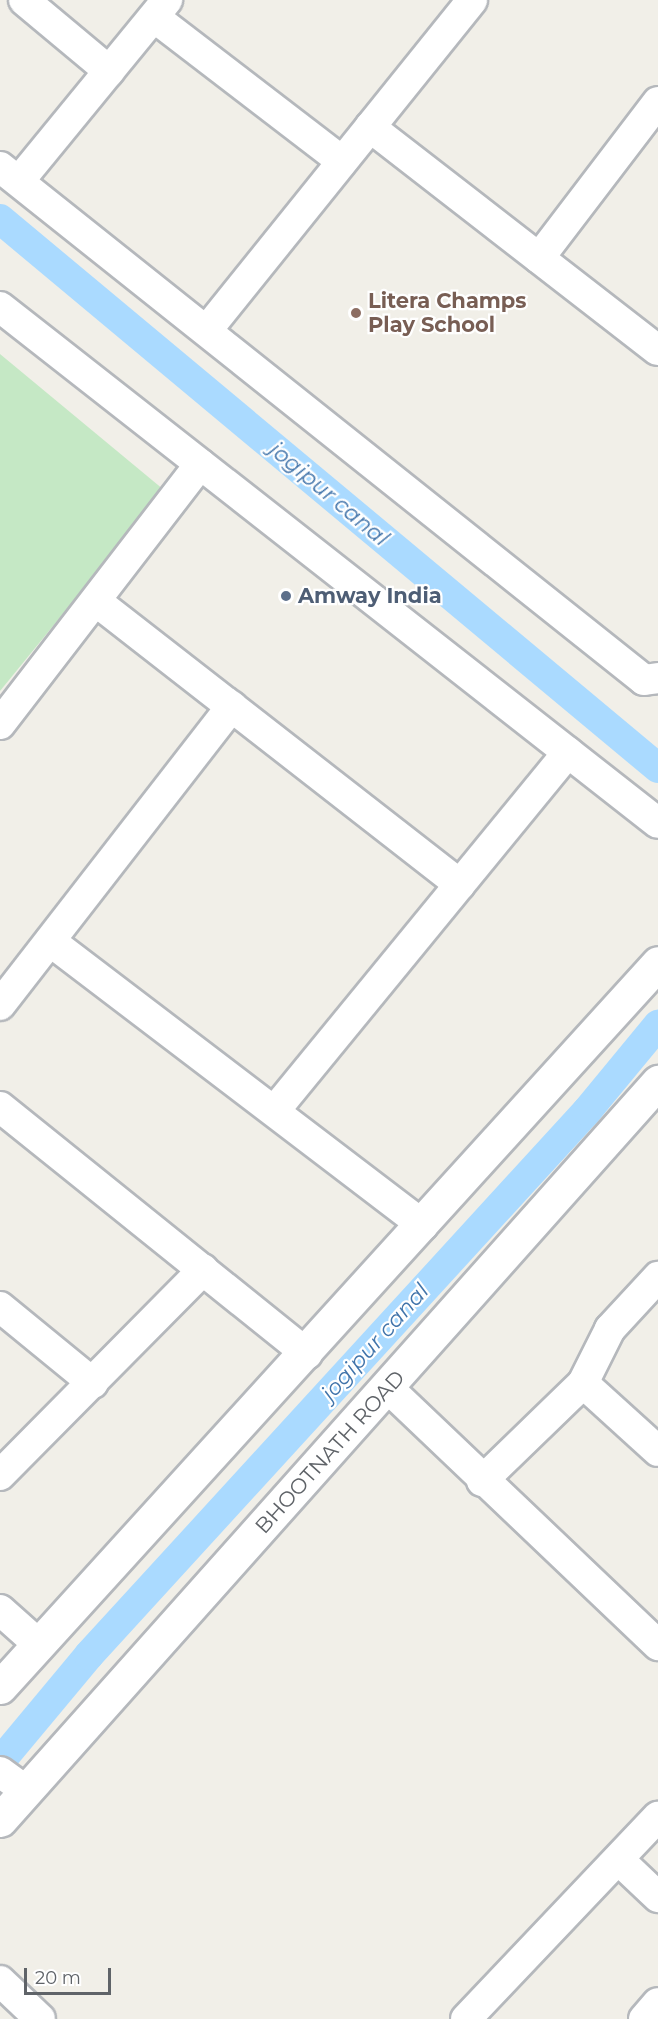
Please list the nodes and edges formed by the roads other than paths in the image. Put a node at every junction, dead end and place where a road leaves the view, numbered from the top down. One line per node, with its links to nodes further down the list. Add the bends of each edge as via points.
1 (24, 0): 4 (street)
2 (472, 0): 6 (street)
3 (161, 8): 4 (street); 7 (street)
4 (109, 71): 8 (street)
5 (658, 102): 9 (street)
6 (370, 127): 7 (street); 9 (street)
7 (342, 161): 11 (street)
8 (9, 174): 11 (street)
9 (539, 258): 12 (street)
10 (0, 307): 13 (street)
11 (207, 330): 15 (street, via 644,680)
12 (658, 350)
13 (200, 464): 14 (street); 18 (street)
14 (97, 602): 16 (street); 17 (street)
15 (658, 678)
16 (232, 706): 20 (street); 21 (street)
17 (0, 724)
18 (568, 752): 19 (street); 20 (street)
19 (658, 823)
20 (460, 885): 26 (street)
21 (50, 941): 23 (street); 26 (street)
22 (658, 963): 27 (street)
23 (0, 1005)
24 (656, 1088): 34 (street, BHOOTNATH ROAD)
25 (0, 1107): 28 (street)
26 (276, 1109): 27 (street)
27 (423, 1225): 31 (street)
28 (202, 1270): 31 (street); 32 (street)
29 (658, 1277): 33 (street, via 610,1329)
30 (0, 1307): 32 (street)
31 (307, 1354): 39 (street)
32 (93, 1383): 36 (street)
33 (583, 1383): 35 (street); 37 (street)
34 (388, 1388): 37 (street); 42 (street, BHOOTNATH ROAD)
35 (658, 1451)
36 (0, 1475)
37 (482, 1481): 40 (street)
38 (0, 1610): 39 (street)
39 (37, 1643): 41 (street)
40 (658, 1644)
41 (0, 1687)
42 (10, 1779): 44 (street, BHOOTNATH ROAD)
43 (658, 1817): 45 (street)
44 (0, 1820)
45 (619, 1860): 46 (street); 50 (street)
46 (658, 1897)
47 (0, 1982): 49 (street)
48 (658, 2003): 51 (street)
49 (40, 2019)
50 (466, 2019)
51 (644, 2019)

